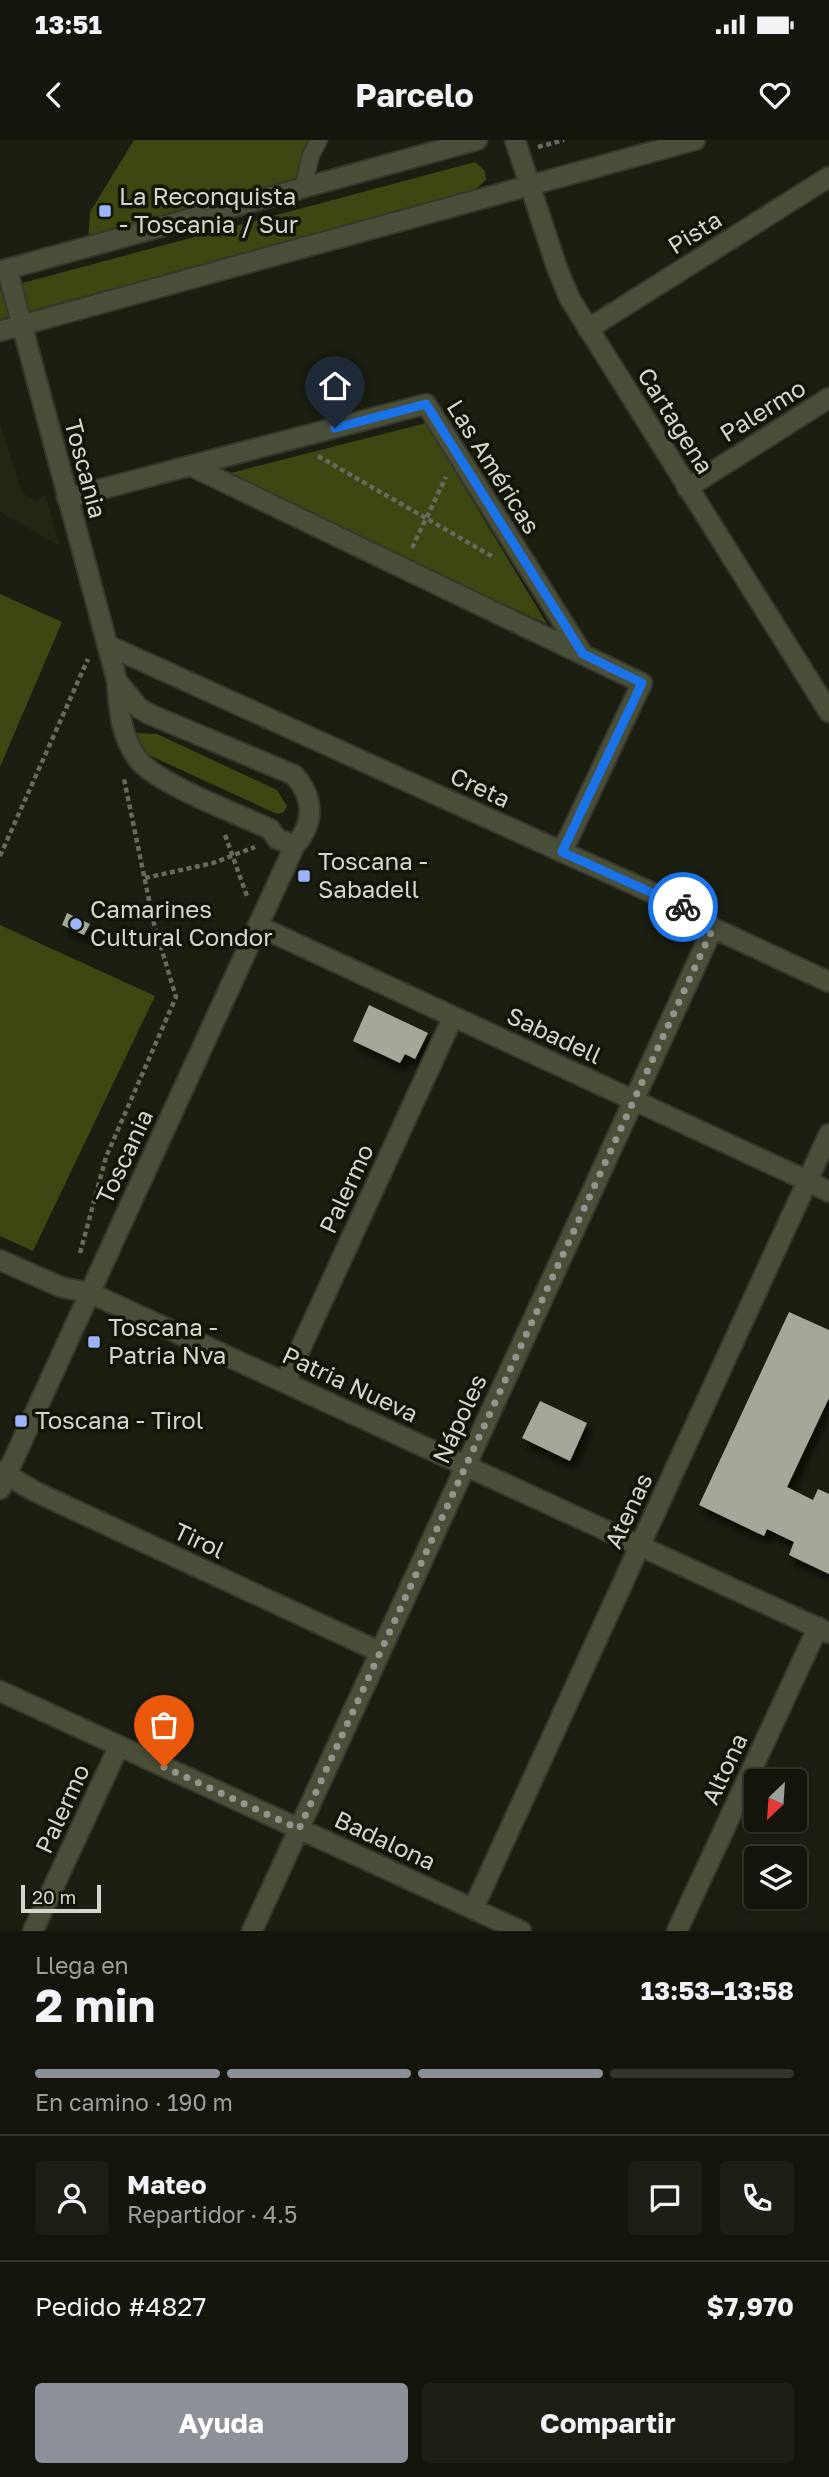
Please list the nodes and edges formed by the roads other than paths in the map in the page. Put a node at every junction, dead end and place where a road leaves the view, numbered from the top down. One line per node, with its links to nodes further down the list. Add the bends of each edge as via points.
1 (319, 140): 7 (lane)
2 (477, 140): 7 (street)
3 (515, 140): 6 (street, Cartagena)
4 (695, 140): 6 (street)
5 (829, 177): 10 (street, Pista)
6 (530, 185): 9 (street); 10 (street, Cartagena, via 557,268)
7 (303, 188): 8 (street)
8 (3, 270): 9 (street, Toscania)
9 (22, 325): 11 (street); 15 (street, Toscania)
10 (588, 329): 14 (street, Cartagena)
11 (0, 331)
12 (829, 398): 14 (street, Palermo)
13 (191, 466): 15 (street, Las Américas); 17 (street); 17 (street, Las Américas, via 426,404)
14 (687, 488): 19 (street, Cartagena)
15 (67, 498): 16 (street, Toscania)
16 (107, 645): 18 (street, Toscania); 21 (street, Creta)
17 (583, 654): 21 (street, via 642,683)
18 (117, 681): 20 (street, Toscania, via 120,722 138,761 151,772 270,829); 20 (street, Toscania, via 149,714 294,775 306,788 311,812 306,833)
19 (829, 712)
20 (286, 842): 22 (street, Toscania)
21 (562, 852): 23 (street, Creta, via 699,914)
22 (258, 926): 25 (street, Sabadell); 31 (street, Toscania)
23 (713, 928): 24 (street, Creta); 26 (street, Nápoles)
24 (829, 982)
25 (453, 1017): 26 (street, Sabadell); 32 (street, Palermo)
26 (634, 1100): 28 (street, Sabadell); 33 (street, Nápoles)
27 (829, 1134): 28 (street, Atenas)
28 (808, 1181): 29 (street, Sabadell); 35 (street, Atenas)
29 (829, 1192)
30 (0, 1259): 31 (street, Patria Nueva, via 61,1287)
31 (90, 1293): 32 (street, Patria Nueva); 34 (street, Toscania)
32 (285, 1382): 33 (street, Patria Nueva)
33 (466, 1466): 35 (street, Patria Nueva); 37 (street, Nápoles)
34 (2, 1478): 37 (street, Tirol)
35 (640, 1545): 36 (street, Patria Nueva); 41 (street, Atenas)
36 (823, 1630): 45 (street, Altona)
37 (380, 1652): 40 (street, Nápoles)
38 (0, 1691): 39 (street, Badalona)
39 (119, 1746): 40 (street, Badalona); 42 (street, Palermo)
40 (299, 1829): 41 (street, Badalona); 43 (street, Nápoles)
41 (473, 1909): 44 (street, Badalona)
42 (33, 1931)
43 (252, 1931)
44 (521, 1931)
45 (677, 1931)

